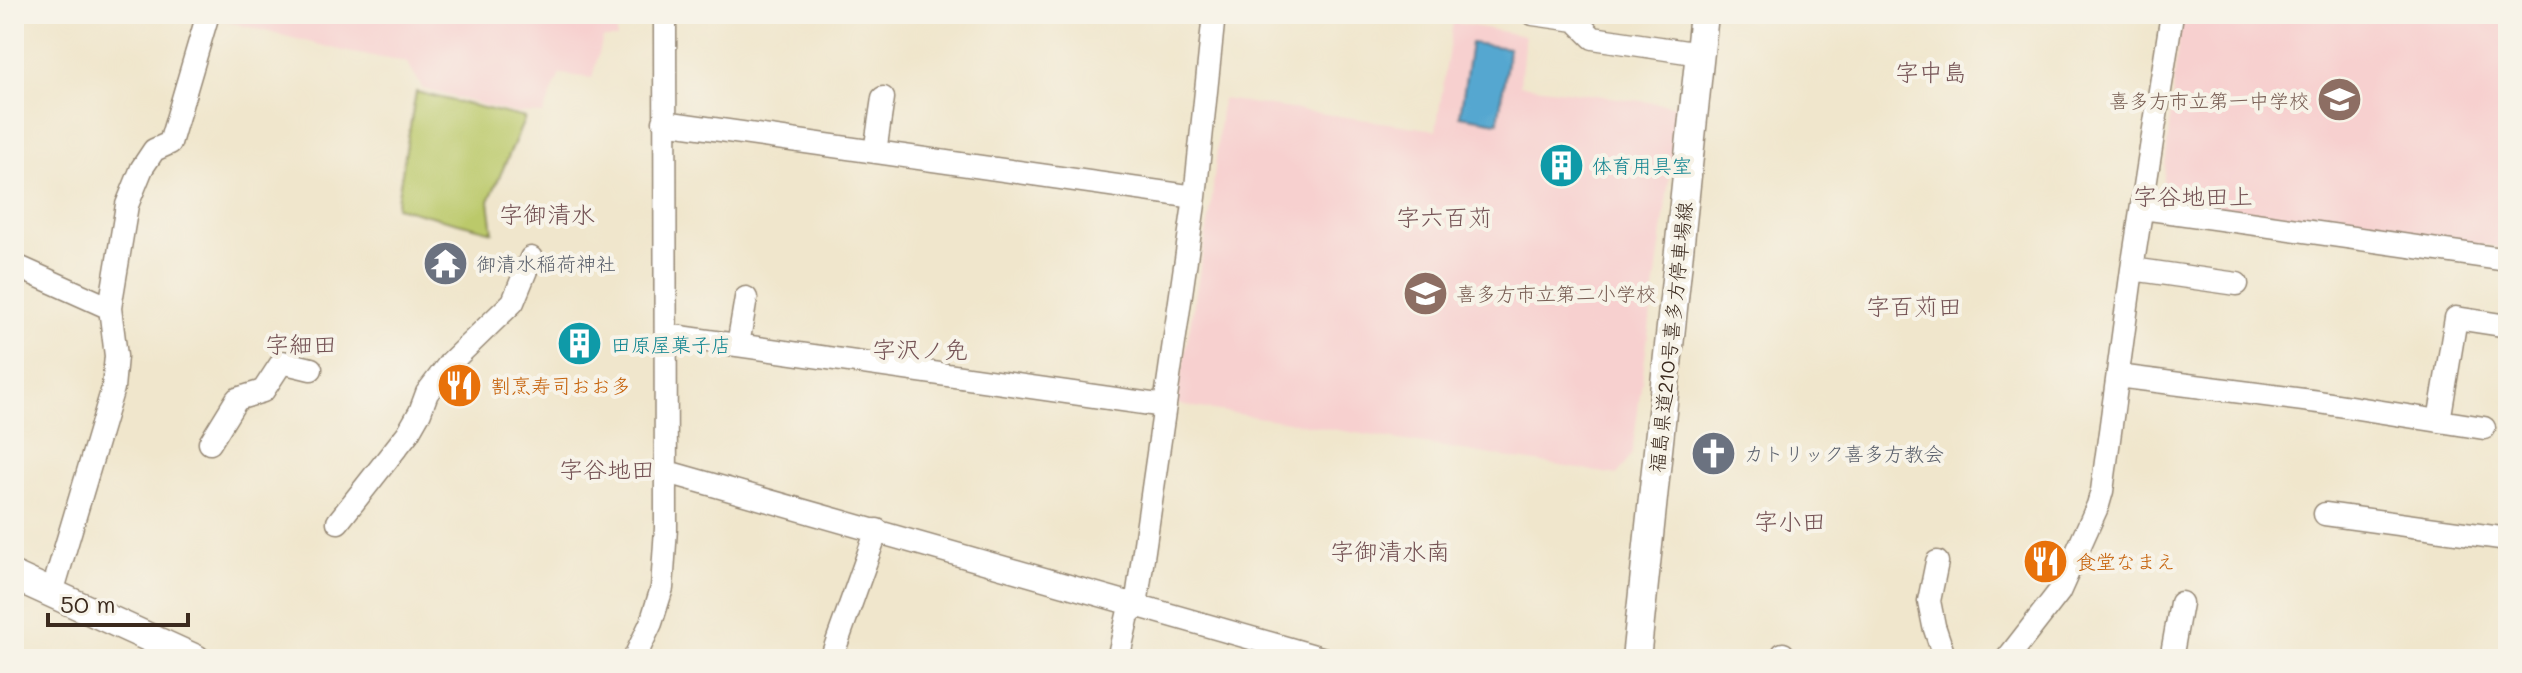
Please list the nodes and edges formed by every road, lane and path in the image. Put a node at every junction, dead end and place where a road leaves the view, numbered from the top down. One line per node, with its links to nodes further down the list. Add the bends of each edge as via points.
1 (208, 14): 19 (street, via 170,143 154,150 127,205)
2 (665, 14): 9 (street)
3 (1214, 14): 11 (street)
4 (1533, 14): 7 (street, via 1575,20 1593,38)
5 (1704, 14): 7 (main road, 福島県道210号喜多方停車場線)
6 (2172, 14): 12 (street)
7 (1700, 54): 44 (main road, 福島県道210号喜多方停車場線)
8 (883, 98): 10 (street)
9 (664, 122): 10 (street); 21 (street)
10 (875, 152): 11 (street)
11 (1195, 197): 25 (street)
12 (2143, 208): 14 (street); 16 (street)
13 (531, 258): 31 (street, via 513,302 449,364 427,393 408,433)
14 (2508, 260)
15 (14, 265): 19 (street)
16 (2132, 269): 17 (street); 24 (street)
17 (2237, 284)
18 (746, 298): 22 (street)
19 (110, 308): 36 (street, via 116,356 113,388)
20 (2508, 326): 26 (street, via 2456,318)
21 (666, 335): 22 (street); 29 (street)
22 (738, 345): 25 (street)
23 (311, 369): 28 (street, via 282,362 263,391 237,399)
24 (2118, 376): 26 (street); 46 (street, via 2098,505 2059,592)
25 (1165, 406): 38 (street)
26 (2439, 421): 27 (street)
27 (2484, 428)
28 (210, 443)
29 (664, 471): 32 (street); 40 (street, via 662,588)
30 (2325, 514): 33 (street)
31 (338, 522)
32 (877, 530): 38 (street); 41 (street)
33 (2508, 539)
34 (1937, 562): 45 (street, via 1929,601)
35 (14, 576): 36 (main road)
36 (52, 593): 39 (main road)
37 (2181, 603): 47 (street)
38 (1136, 606): 42 (street, via 1128,615); 43 (street)
39 (196, 659)
40 (634, 659)
41 (831, 659)
42 (1118, 659)
43 (1325, 659)
44 (1636, 659)
45 (1945, 659)
46 (2007, 659)
47 (2171, 659)

